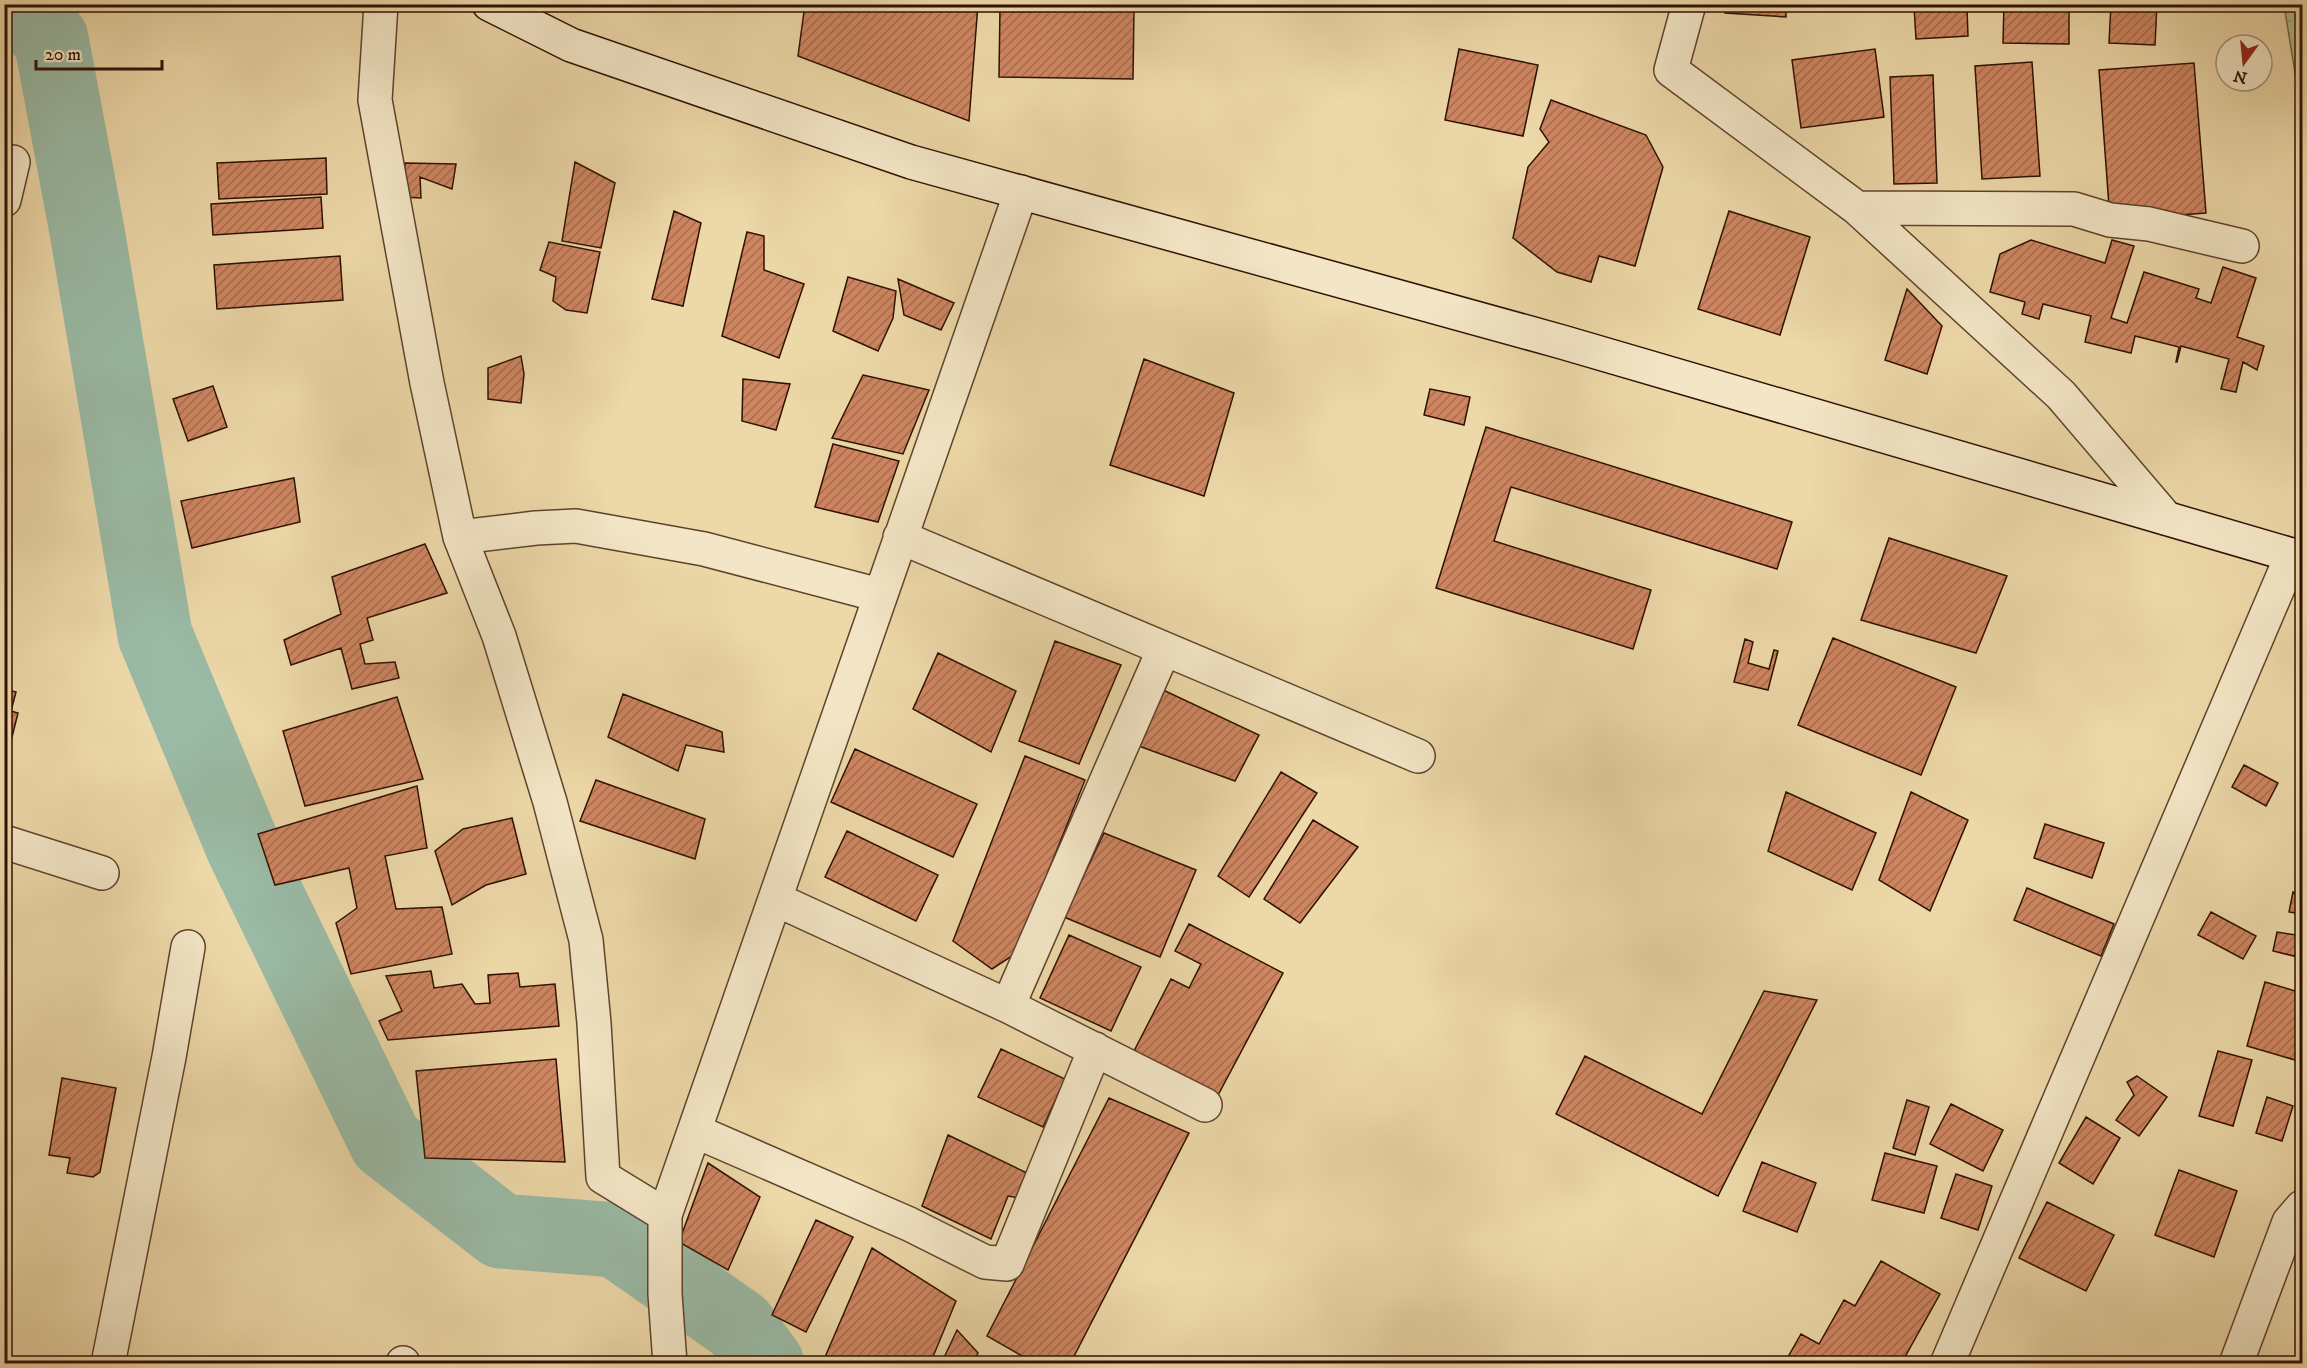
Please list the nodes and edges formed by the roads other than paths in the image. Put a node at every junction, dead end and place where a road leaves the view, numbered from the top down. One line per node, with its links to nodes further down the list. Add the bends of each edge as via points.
1 (381, 4): 10 (street, via 375,100)
2 (489, 4): 5 (street, via 571,45 911,162)
3 (1689, 4): 7 (street, via 1671,70)
4 (14, 162): 6 (street)
5 (1021, 192): 9 (street, via 1562,342); 11 (street)
6 (4, 200)
7 (1857, 208): 8 (street, via 2074,209); 9 (street, via 2061,395)
8 (2242, 246)
9 (2166, 518): 12 (street)
10 (460, 537): 13 (street, via 576,526 705,549); 25 (street, via 499,636 550,802 586,940 603,1177)
11 (900, 537): 13 (street); 14 (street)
12 (2297, 556): 28 (street)
13 (879, 595): 18 (street)
14 (1164, 649): 15 (street); 20 (street)
15 (1418, 756)
16 (4, 842): 17 (street)
17 (102, 873)
18 (775, 899): 20 (street); 23 (street)
19 (188, 947): 26 (street)
20 (1008, 1006): 21 (street)
21 (1095, 1049): 22 (street); 23 (street, via 1008,1264 985,1262 909,1224)
22 (1205, 1105)
23 (694, 1131): 25 (street)
24 (2302, 1207): 29 (street, via 2289,1222)
25 (665, 1215): 27 (street)
26 (108, 1364)
27 (670, 1364)
28 (1947, 1364)
29 (2236, 1364)

